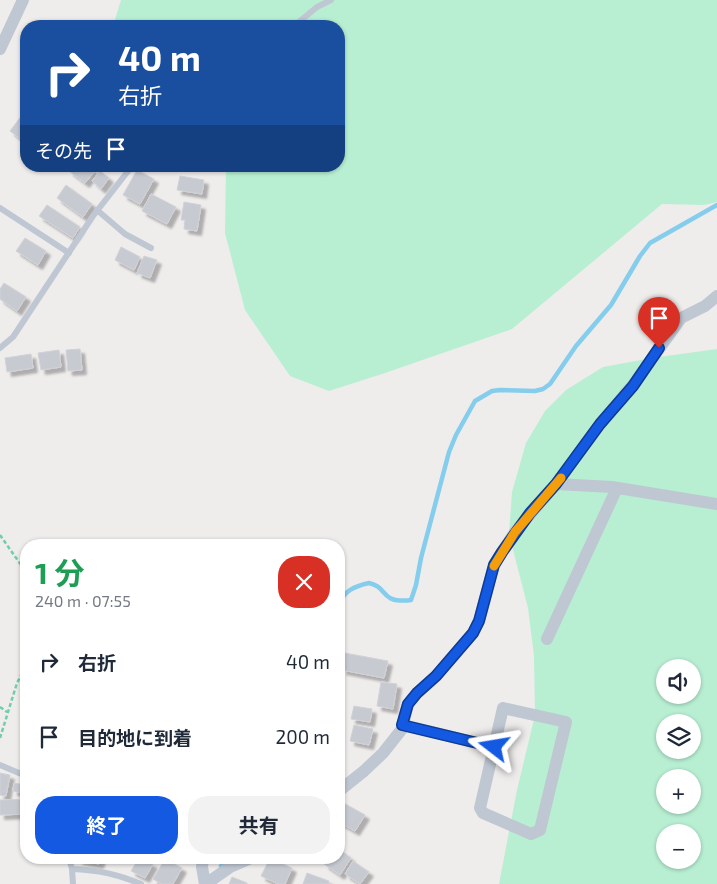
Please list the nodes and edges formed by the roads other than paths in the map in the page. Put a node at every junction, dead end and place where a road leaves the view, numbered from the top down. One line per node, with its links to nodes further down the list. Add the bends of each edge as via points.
1 (22, 0): 4 (street)
2 (331, 0): 3 (lane)
3 (301, 20)
4 (0, 49)
5 (127, 172): 7 (lane)
6 (0, 208): 9 (lane)
7 (97, 210): 8 (lane, via 126,234); 9 (lane)
8 (152, 248)
9 (69, 253): 11 (lane, via 13,336)
10 (717, 296): 12 (street, via 681,318 633,386)
11 (0, 348)
12 (556, 484): 13 (street); 16 (street, via 530,513 498,558 473,633 408,704)
13 (618, 488): 14 (street); 15 (street)
14 (717, 504)
15 (547, 639)
16 (402, 725): 17 (street); 20 (street, via 383,753)
17 (494, 747): 17 (street, via 480,808 483,813 532,834 540,830 566,722 502,708)
18 (0, 765): 19 (lane)
19 (20, 773)
20 (345, 786)
21 (71, 864): 24 (lane)
22 (202, 864): 27 (street)
23 (238, 864): 27 (street)
24 (72, 869): 25 (lane); 26 (lane, via 98,870)
25 (73, 884)
26 (141, 884)
27 (206, 884)

